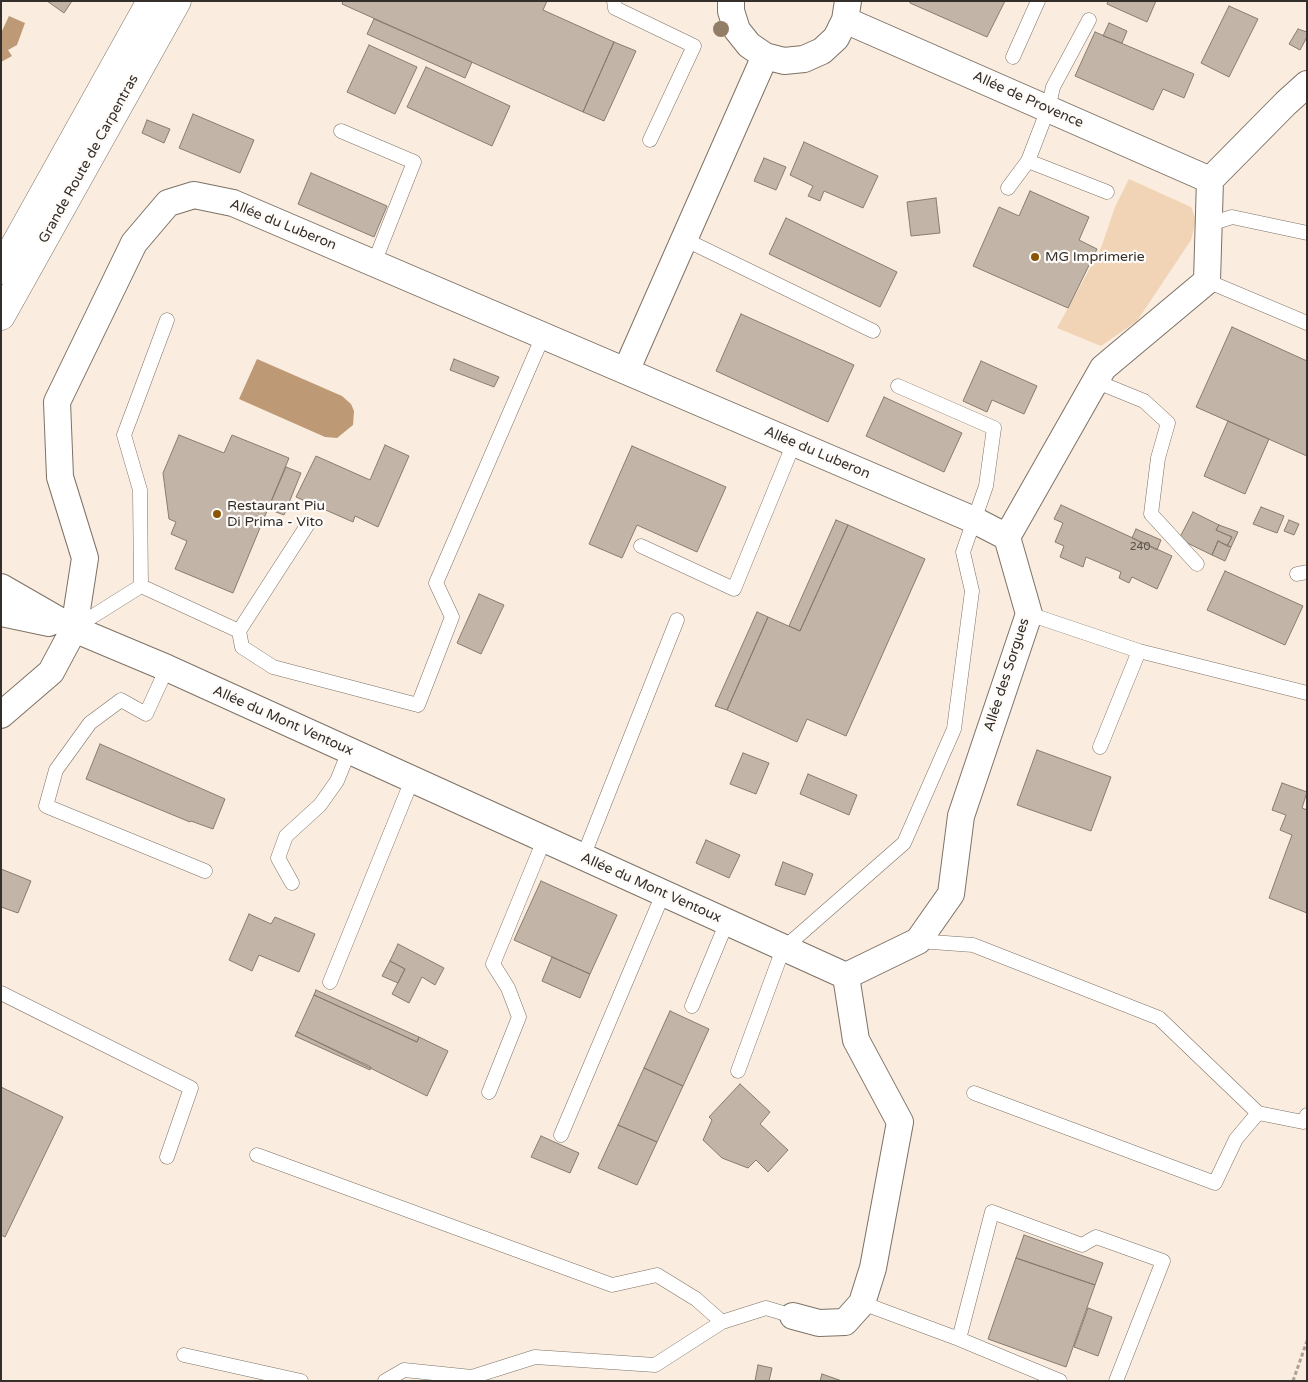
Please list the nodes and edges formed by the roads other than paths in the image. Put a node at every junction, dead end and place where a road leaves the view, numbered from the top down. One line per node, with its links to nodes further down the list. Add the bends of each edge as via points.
1 (151, 1): 22 (main road, Grande Route de Carpentras)
2 (177, 1): 24 (main road, Grande Route de Carpentras)
3 (614, 1): 13 (lane, via 615,8 694,46)
4 (731, 1): 8 (street, Allée de Provence, via 737,30 749,45)
5 (1038, 1): 9 (lane)
6 (846, 11): 8 (street, Allée de Provence, via 836,38 822,51 804,59 784,61); 11 (street, Allée de Provence)
7 (1090, 20): 11 (lane, via 1053,87)
8 (765, 56): 20 (street)
9 (1013, 57)
10 (1307, 84): 15 (street)
11 (1048, 109): 14 (lane); 15 (street, Allée de Provence)
12 (342, 131): 21 (lane, via 414,162)
13 (650, 140)
14 (1028, 161): 16 (lane); 17 (lane)
15 (1210, 180): 18 (street)
16 (1008, 188)
17 (1106, 192)
18 (1210, 224): 19 (lane, via 1232,217); 23 (street)
19 (1307, 233)
20 (684, 239): 27 (lane); 29 (street)
21 (374, 263): 28 (street, Allée du Luberon); 43 (street, Allée du Luberon, via 233,203 194,195 168,203 156,216 134,244 57,402 60,476 85,558)
22 (1, 270)
23 (1207, 281): 26 (lane); 30 (street, via 1103,368)
24 (1, 316)
25 (167, 320): 38 (lane, via 124,435 140,490)
26 (1307, 323)
27 (873, 331)
28 (543, 336): 29 (street, Allée du Luberon); 44 (lane, via 436,583 452,617 418,705 273,667 242,647)
29 (626, 371): 32 (street, Allée du Luberon)
30 (1095, 381): 35 (street); 37 (lane, via 1144,401 1168,423 1158,458 1150,514)
31 (898, 386): 33 (lane, via 994,428 986,486)
32 (794, 443): 33 (street, Allée du Luberon); 36 (lane, via 734,589)
33 (974, 520): 35 (street, Allée du Luberon); 59 (lane, via 963,552 972,592 954,729 904,843)
34 (308, 524): 44 (lane)
35 (1007, 537): 41 (street, Allée des Sorgues)
36 (641, 546)
37 (1197, 564)
38 (141, 586): 43 (lane); 44 (lane)
39 (1, 587): 43 (street, Allée du Mont Ventoux)
40 (1, 613): 43 (street, Allée du Mont Ventoux)
41 (1028, 614): 45 (lane); 58 (street, Allée des Sorgues, via 961,816 952,894)
42 (677, 620): 53 (lane)
43 (74, 629): 46 (street, Allée du Mont Ventoux); 48 (street, Allée du Luberon, via 51,672)
44 (239, 631)
45 (1139, 652): 47 (lane); 49 (lane)
46 (167, 668): 50 (street, Allée du Mont Ventoux); 54 (lane, via 146,714 121,700 90,723 56,770 46,806)
47 (1307, 693)
48 (1, 715)
49 (1100, 748)
50 (349, 751): 51 (street, Allée du Mont Ventoux); 55 (lane, via 337,781 320,805 286,836 278,858)
51 (412, 780): 52 (street, Allée du Mont Ventoux); 61 (lane)
52 (544, 840): 53 (street, Allée du Mont Ventoux); 65 (lane, via 493,964 508,988 518,1018)
53 (583, 857): 56 (street, Allée du Mont Ventoux)
54 (205, 871)
55 (292, 883)
56 (663, 894): 57 (street, Allée du Mont Ventoux); 69 (lane)
57 (727, 922): 59 (street, Allée du Mont Ventoux); 63 (lane)
58 (918, 941): 60 (street, Allée des Sorgues); 67 (lane, via 973,945 1159,1018)
59 (783, 948): 60 (street, Allée du Mont Ventoux); 64 (lane)
60 (846, 976): 72 (street, via 856,1040 900,1122 873,1268)
61 (330, 982)
62 (1, 992): 71 (lane, via 191,1088)
63 (692, 1006)
64 (738, 1071)
65 (489, 1092)
66 (974, 1093): 67 (lane, via 1216,1183 1236,1139)
67 (1258, 1113): 68 (lane, via 1303,1122)
68 (1307, 1115)
69 (561, 1135)
70 (257, 1155): 74 (lane, via 612,1285 657,1276 696,1299)
71 (167, 1157)
72 (862, 1303): 73 (street, via 844,1322 819,1323); 75 (lane)
73 (793, 1316): 74 (lane, via 766,1308)
74 (722, 1322): 78 (lane, via 655,1365 535,1357 472,1377 404,1370)
75 (959, 1339): 79 (lane); 80 (lane, via 992,1212 1082,1245 1096,1237 1163,1261)
76 (184, 1355): 77 (lane)
77 (301, 1381)
78 (385, 1381)
79 (1060, 1381)
80 (1116, 1381)

